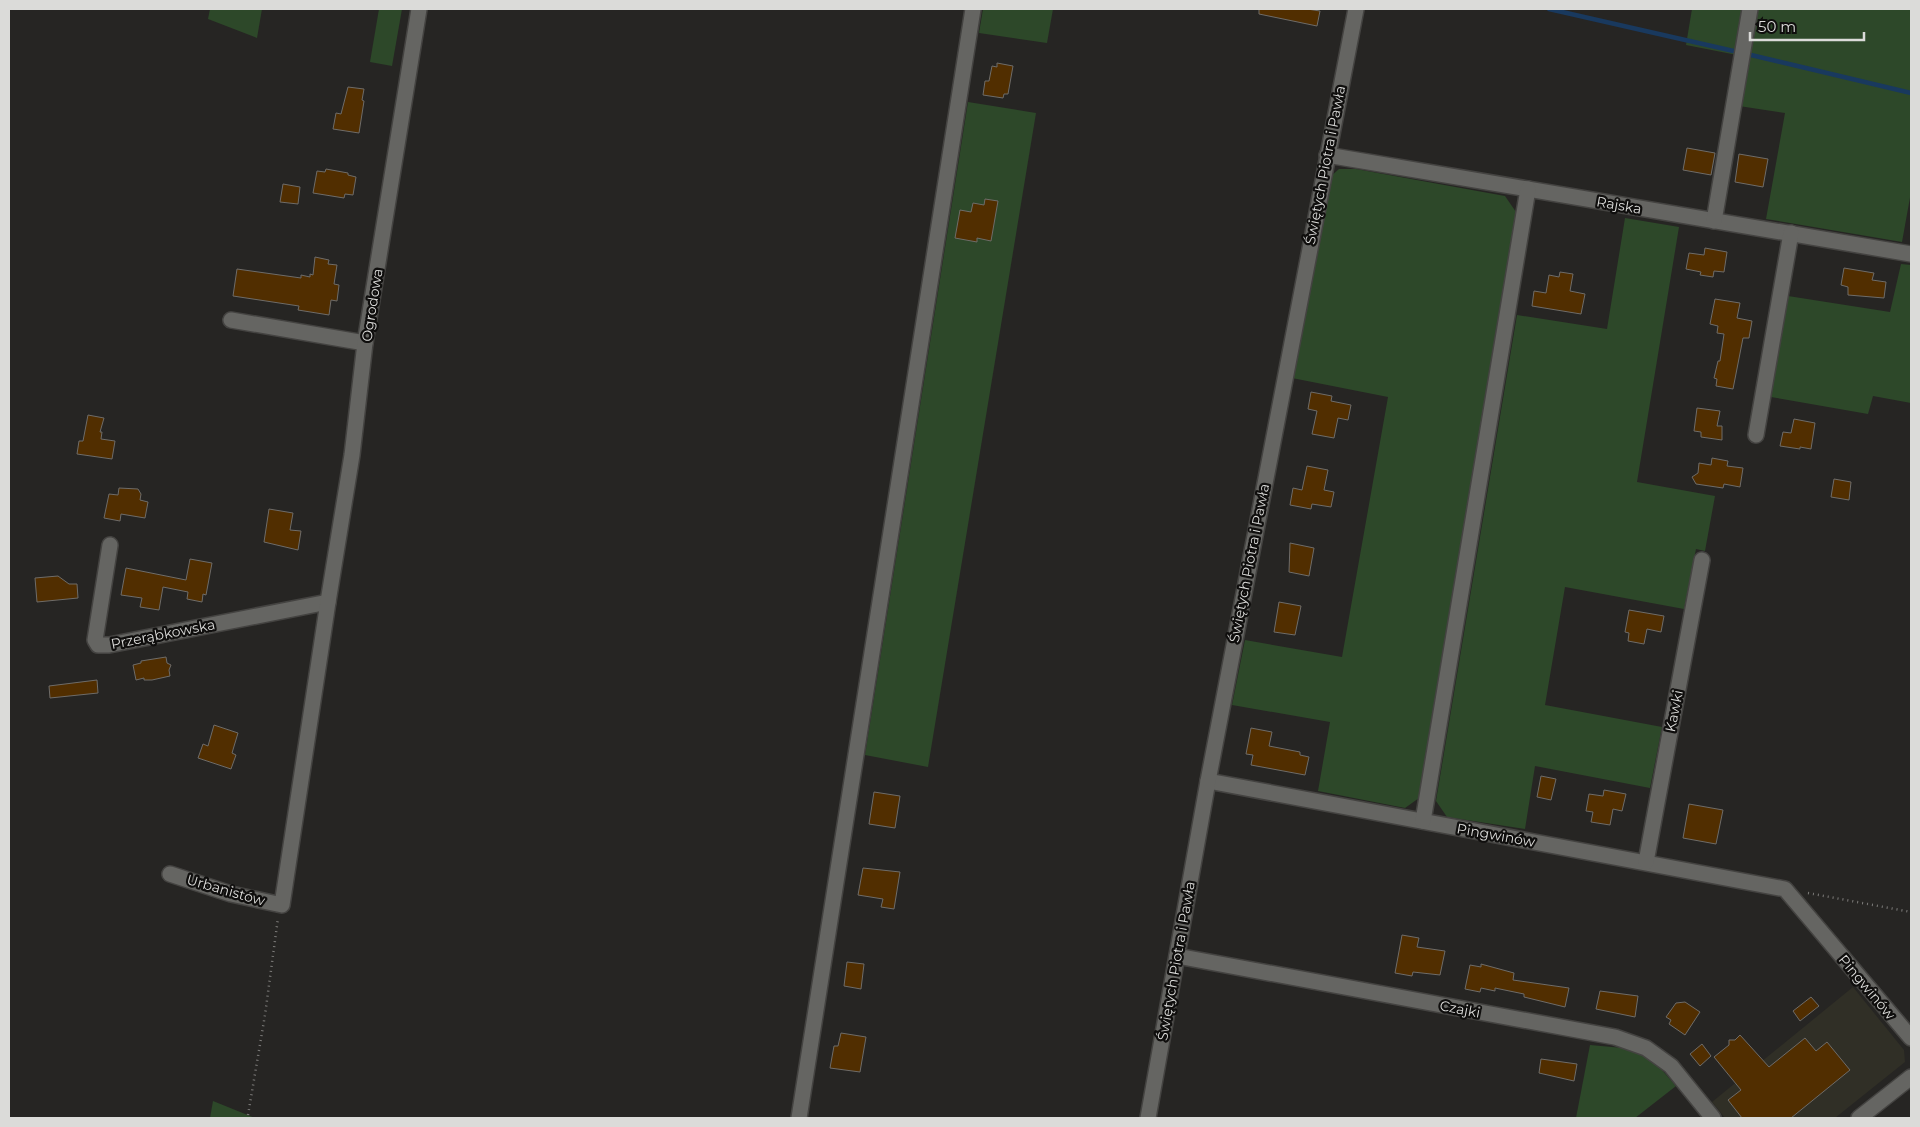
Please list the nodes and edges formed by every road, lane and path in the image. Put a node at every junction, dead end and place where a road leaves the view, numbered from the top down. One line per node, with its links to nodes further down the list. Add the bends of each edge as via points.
1 (419, 9): 11 (street, Ogrodowa)
2 (973, 9): 27 (street)
3 (1356, 9): 5 (street, Świętych Piotra i Pawła)
4 (1750, 9): 7 (street)
5 (1327, 155): 6 (street, Rajska); 16 (street, Świętych Piotra i Pawła)
6 (1528, 189): 7 (street, Rajska); 17 (street)
7 (1714, 220): 8 (street, Rajska)
8 (1791, 233): 9 (street, Rajska); 12 (street)
9 (1911, 254)
10 (230, 320): 11 (street)
11 (365, 343): 15 (street, Ogrodowa, via 352,455)
12 (1756, 436)
13 (110, 545): 15 (street, Przerąbkowska, via 95,640 98,645)
14 (1702, 560): 18 (street, Kawki)
15 (328, 602): 21 (street, Ogrodowa)
16 (1208, 781): 17 (street, Pingwinów); 23 (street, Świętych Piotra i Pawła)
17 (1423, 821): 18 (street, Pingwinów)
18 (1646, 862): 20 (street, Pingwinów)
19 (170, 874): 21 (street, Urbanistów, via 231,894)
20 (1785, 889): 22 (path); 24 (street, Pingwinów)
21 (282, 905): 26 (path)
22 (1911, 912)
23 (1176, 956): 28 (street, Świętych Piotra i Pawła); 29 (street, Czajki, via 1615,1037 1646,1048 1672,1066)
24 (1911, 1038)
25 (1911, 1077): 30 (street)
26 (248, 1115)
27 (799, 1118)
28 (1148, 1118)
29 (1713, 1118)
30 (1860, 1118)

